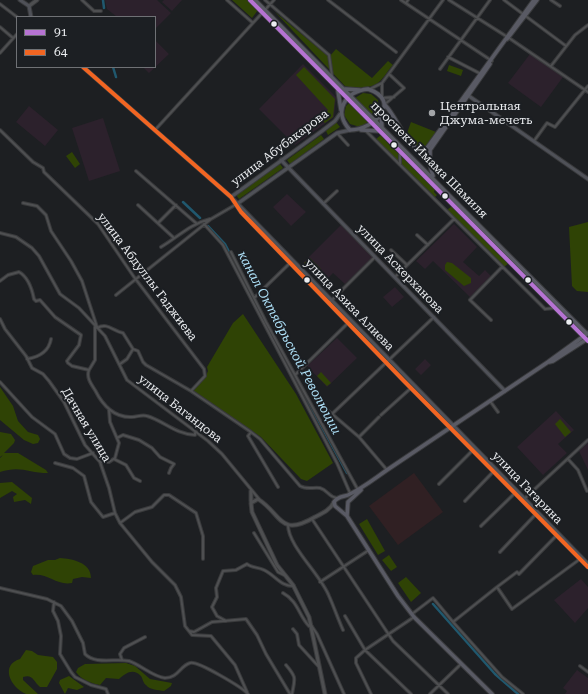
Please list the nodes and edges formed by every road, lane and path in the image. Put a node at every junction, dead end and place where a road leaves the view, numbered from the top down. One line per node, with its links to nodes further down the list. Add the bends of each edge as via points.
1 (20, 0): 22 (main road)
2 (37, 0): 22 (street)
3 (82, 0): 24 (street, via 94,11)
4 (227, 0): 31 (street)
5 (250, 0): 25 (main road, проспект Имама Шамиля)
6 (255, 0): 25 (main road, проспект Имама Шамиля)
7 (265, 0): 21 (street)
8 (274, 0): 21 (street)
9 (328, 0): 39 (street)
10 (401, 0): 19 (street)
11 (408, 0): 19 (street)
12 (443, 0): 30 (street, улица Абубакарова)
13 (449, 0): 29 (street)
14 (490, 0): 29 (street)
15 (504, 0): 28 (street)
16 (534, 0): 28 (main road)
17 (537, 0): 28 (main road)
18 (551, 0): 23 (street)
19 (406, 3): 30 (street)
20 (0, 4): 26 (street)
21 (270, 4): 25 (street); 48 (street, via 328,55)
22 (29, 6): 27 (main road)
23 (560, 6)
24 (101, 11)
25 (264, 11): 31 (street); 48 (main road, проспект Имама Шамиля); 51 (main road, проспект Имама Шамиля)
26 (16, 16)
27 (31, 16)
28 (524, 16): 35 (main road); 38 (street)
29 (476, 18): 35 (street); 37 (street)
30 (429, 20): 37 (street); 46 (street, улица Абубакарова)
31 (253, 23): 71 (street)
32 (588, 25): 38 (street)
33 (0, 27): 36 (street)
34 (16, 35): 36 (street)
35 (507, 37): 42 (main road); 43 (street)
36 (14, 38): 40 (street)
37 (460, 40): 41 (street); 42 (street)
38 (566, 46): 43 (street)
39 (396, 52)
40 (0, 53)
41 (448, 57): 45 (street); 47 (street)
42 (491, 61): 47 (main road)
43 (551, 66): 55 (street)
44 (84, 68): 71 (main road)
45 (440, 69)
46 (389, 74): 49 (street, улица Абубакарова); 59 (street, via 404,88)
47 (482, 75): 57 (main road)
48 (332, 76): 52 (main road, проспект Имама Шамиля)
49 (382, 83): 53 (street, улица Абубакарова); 60 (street)
50 (588, 86): 55 (street)
51 (337, 88): 61 (main road, проспект Имама Шамиля); 64 (main road, via 340,94)
52 (345, 89): 54 (main road); 58 (main road, проспект Имама Шамиля)
53 (368, 89): 54 (main road, улица Абубакарова); 60 (main road)
54 (361, 90): 58 (main road, улица Абубакарова)
55 (584, 90): 56 (street); 76 (street, via 555,127 547,123)
56 (588, 92)
57 (467, 95): 62 (main road, via 430,146 424,150 413,146); 76 (main road); 78 (main road)
58 (352, 96): 61 (main road, улица Абубакарова); 66 (main road, проспект Имама Шамиля)
59 (394, 96): 60 (street); 62 (street)
60 (382, 98): 62 (main road)
61 (348, 99): 64 (main road, улица Абубакарова); 66 (main road, проспект Имама Шамиля)
62 (384, 105): 63 (main road)
63 (384, 111): 65 (main road); 78 (main road, via 390,114 414,149 419,152)
64 (340, 112): 69 (main road, улица Абубакарова, via 343,123); 73 (main road, улица Абубакарова, via 335,121)
65 (381, 115): 66 (main road); 67 (main road)
66 (373, 122): 67 (main road, проспект Имама Шамиля); 70 (main road)
67 (381, 129): 72 (main road, улица Абубакарова); 79 (main road, проспект Имама Шамиля); 85 (main road, проспект Имама Шамиля)
68 (0, 130): 110 (street, улица Абдуллы Гаджиева, via 33,162 43,168 44,172 98,224)
69 (350, 130): 70 (main road, улица Абубакарова); 74 (main road, улица Абубакарова)
70 (360, 130): 72 (main road, улица Абубакарова)
71 (154, 131): 87 (main road)
72 (366, 131): 81 (street)
73 (322, 132): 75 (main road); 80 (main road, улица Абубакарова)
74 (337, 133): 75 (main road, улица Абубакарова); 77 (street)
75 (327, 139): 82 (main road, улица Абубакарова)
76 (534, 142): 84 (main road)
77 (348, 144)
78 (430, 150): 85 (main road, via 431,173)
79 (400, 151): 81 (street); 116 (main road, проспект Имама Шамиля)
80 (281, 160): 82 (main road, улица Аскерханова); 87 (main road, улица Абубакарова)
81 (400, 165): 94 (street)
82 (288, 168): 89 (main road, улица Абубакарова); 90 (main road, улица Аскерханова)
83 (136, 171): 92 (street)
84 (588, 179)
85 (437, 182): 122 (main road, проспект Имама Шамиля)
86 (337, 192): 90 (street)
87 (231, 197): 89 (main road)
88 (23, 203): 121 (street, via 37,206 46,215 51,232 82,281)
89 (237, 204): 93 (street, улица Абубакарова); 106 (main road, улица Азиза Алиева); 115 (main road, улица Азиза Алиева)
90 (323, 204): 105 (main road, улица Аскерханова)
91 (138, 205): 95 (street)
92 (176, 205): 95 (street); 96 (street)
93 (211, 219): 96 (street); 97 (street, улица Абубакарова)
94 (454, 219): 101 (street); 108 (street)
95 (158, 223): 100 (street)
96 (196, 224): 100 (street)
97 (204, 224): 110 (street, улица Абубакарова); 114 (street, via 223,245)
98 (0, 233): 121 (street, улица Багандова, via 16,237 32,248 60,294 79,308)
99 (417, 235): 101 (street)
100 (174, 238): 102 (street)
101 (428, 245): 107 (street)
102 (161, 247)
103 (391, 250): 107 (street)
104 (231, 252): 113 (street)
105 (375, 257): 109 (main road, улица Аскерханова); 115 (street)
106 (290, 263): 113 (street); 115 (main road, улица Азиза Алиева)
107 (407, 265): 109 (street)
108 (502, 267): 116 (street, via 545,309); 119 (street, via 470,300)
109 (395, 277): 117 (main road, улица Аскерханова)
110 (136, 278): 112 (street, улица Абубакарова); 137 (street, улица Абдуллы Гаджиева, via 206,371 205,376)
111 (0, 281): 129 (street, via 12,273 22,273 28,281 34,299 40,300 55,317 81,335 78,345 67,361 68,364)
112 (116, 295)
113 (254, 298): 114 (street); 130 (street)
114 (251, 301): 131 (street)
115 (330, 302): 120 (main road, улица Азиза Алиева); 126 (main road, улица Азиза Алиева)
116 (556, 308): 122 (main road, проспект Имама Шамиля)
117 (434, 317): 126 (street); 136 (main road, улица Аскерханова)
118 (0, 319): 125 (street, Дачная улица)
119 (491, 320)
120 (348, 322): 127 (main road, улица Азиза Алиева); 132 (street)
121 (96, 328): 124 (street, via 105,325 114,332 123,333); 128 (street, улица Багандова, via 105,336); 129 (street, via 95,360)
122 (587, 336): 136 (main road)
123 (51, 339): 125 (street, via 43,353)
124 (133, 349): 128 (street, via 127,359); 137 (street, via 138,351 146,365)
125 (27, 359): 150 (street, Дачная улица, via 32,368 43,374 64,402 85,445)
126 (390, 360): 127 (street); 134 (main road, улица Азиза Алиева)
127 (387, 363): 135 (main road, улица Азиза Алиева); 142 (street)
128 (120, 364): 145 (street, улица Багандова, via 122,372 131,383 178,417)
129 (89, 370): 140 (street, via 88,377 101,403)
130 (293, 371): 131 (street); 132 (street)
131 (289, 373): 166 (street)
132 (295, 376): 162 (street)
133 (0, 382): 150 (street, via 32,417 55,434 64,454 77,459)
134 (414, 385): 135 (street); 143 (main road, улица Азиза Алиева)
135 (410, 388): 143 (main road, улица Азиза Алиева); 146 (street)
136 (505, 390): 139 (main road)
137 (191, 391): 144 (street)
138 (318, 398): 142 (street)
139 (490, 401): 141 (street); 143 (main road)
140 (109, 410): 145 (street, via 127,417 145,415 181,433); 147 (street, via 108,415)
141 (498, 412)
142 (332, 414): 146 (street)
143 (452, 426): 149 (main road, улица Гагарина); 155 (main road)
144 (251, 432): 161 (street, via 248,436); 167 (street, via 300,486 320,488 330,497)
145 (195, 433): 163 (street, улица Багандова, via 222,454)
146 (360, 437): 155 (street)
147 (117, 438): 151 (street, via 120,443); 157 (street, via 126,436 148,445 174,464)
148 (588, 440): 152 (street)
149 (474, 449): 156 (main road, улица Гагарина); 159 (street); 169 (main road, улица Гагарина)
150 (93, 453): 153 (street, Дачная улица)
151 (114, 459): 153 (street); 158 (street, via 126,465 134,478)
152 (568, 459): 164 (street, via 578,470); 169 (street)
153 (100, 462): 176 (street, Дачная улица)
154 (55, 463): 176 (street, via 73,468 84,476 91,502 104,517)
155 (387, 470): 160 (main road)
156 (494, 471): 165 (main road, улица Гагарина); 170 (street)
157 (169, 473)
158 (140, 480)
159 (439, 484)
160 (366, 486): 162 (main road); 173 (main road)
161 (278, 488)
162 (358, 490): 166 (main road)
163 (251, 491): 168 (street, улица Багандова); 172 (street)
164 (587, 492)
165 (515, 493): 169 (main road, улица Гагарина); 181 (street)
166 (350, 494): 167 (main road)
167 (339, 497): 171 (main road); 173 (main road, via 346,500)
168 (259, 499): 172 (street); 180 (street, via 276,517)
169 (523, 499): 177 (main road, улица Гагарина); 188 (main road, улица Гагарина)
170 (464, 501)
171 (334, 502): 174 (street); 175 (main road)
172 (251, 503): 191 (street, via 252,512 276,565)
173 (346, 505): 175 (main road); 184 (main road, via 347,516)
174 (329, 509): 175 (street); 178 (street)
175 (339, 510): 184 (main road, via 347,516)
176 (115, 513): 179 (street, Дачная улица)
177 (536, 514): 183 (main road, улица Гагарина); 185 (street)
178 (312, 519): 180 (street, via 300,526); 190 (street)
179 (120, 523): 186 (street, via 135,512 152,506 164,495 169,495 196,513 202,532); 205 (street, Дачная улица, via 175,585 181,597)
180 (288, 525): 192 (street, via 288,531)
181 (481, 526)
182 (254, 533): 191 (street, via 278,572)
183 (557, 535): 187 (main road, улица Гагарина); 194 (street, via 519,574 517,572)
184 (369, 550): 190 (street); 198 (main road)
185 (500, 552)
186 (203, 559)
187 (580, 559): 189 (main road, улица Гагарина); 194 (street, via 512,609)
188 (588, 564)
189 (588, 567)
190 (343, 568): 192 (street); 206 (street)
191 (284, 575): 193 (street)
192 (320, 582): 204 (street, via 329,595)
193 (294, 586): 200 (street, via 289,587 280,583 266,571 246,564 236,570 223,571 212,607 217,616); 202 (street)
194 (497, 586): 201 (street)
195 (0, 588): 197 (street)
196 (283, 593): 202 (street, via 292,600 307,624)
197 (54, 602): 209 (street, via 69,615 84,643 87,655 95,659); 217 (street, via 53,611 61,636 60,654 75,677 106,689)
198 (413, 615): 201 (street, via 434,598); 206 (street); 210 (main road); 225 (main road)
199 (345, 616): 208 (street)
200 (227, 622): 205 (street, via 212,622 194,632); 218 (street, via 246,619 258,635 266,654)
201 (453, 622): 226 (street, via 502,677)
202 (311, 625): 213 (street); 220 (street)
203 (293, 629): 213 (street, via 299,645)
204 (343, 630)
205 (188, 631): 216 (street, via 192,634 212,636 235,665)
206 (388, 635): 208 (street); 215 (street)
207 (144, 637): 209 (street, via 124,648 120,654)
208 (365, 650): 221 (street, via 356,658 356,663); 222 (street)
209 (122, 660): 216 (street, via 166,678 176,675 188,664 195,662)
210 (461, 664): 215 (street); 225 (main road)
211 (286, 665): 218 (street, via 295,681)
212 (580, 666): 214 (street)
213 (321, 669): 219 (street)
214 (588, 672)
215 (439, 686): 223 (street); 224 (street)
216 (247, 693)
217 (108, 694)
218 (291, 694)
219 (325, 694)
220 (344, 694)
221 (371, 694)
222 (411, 694)
223 (430, 694)
224 (448, 694)
225 (492, 694)
226 (523, 694)

